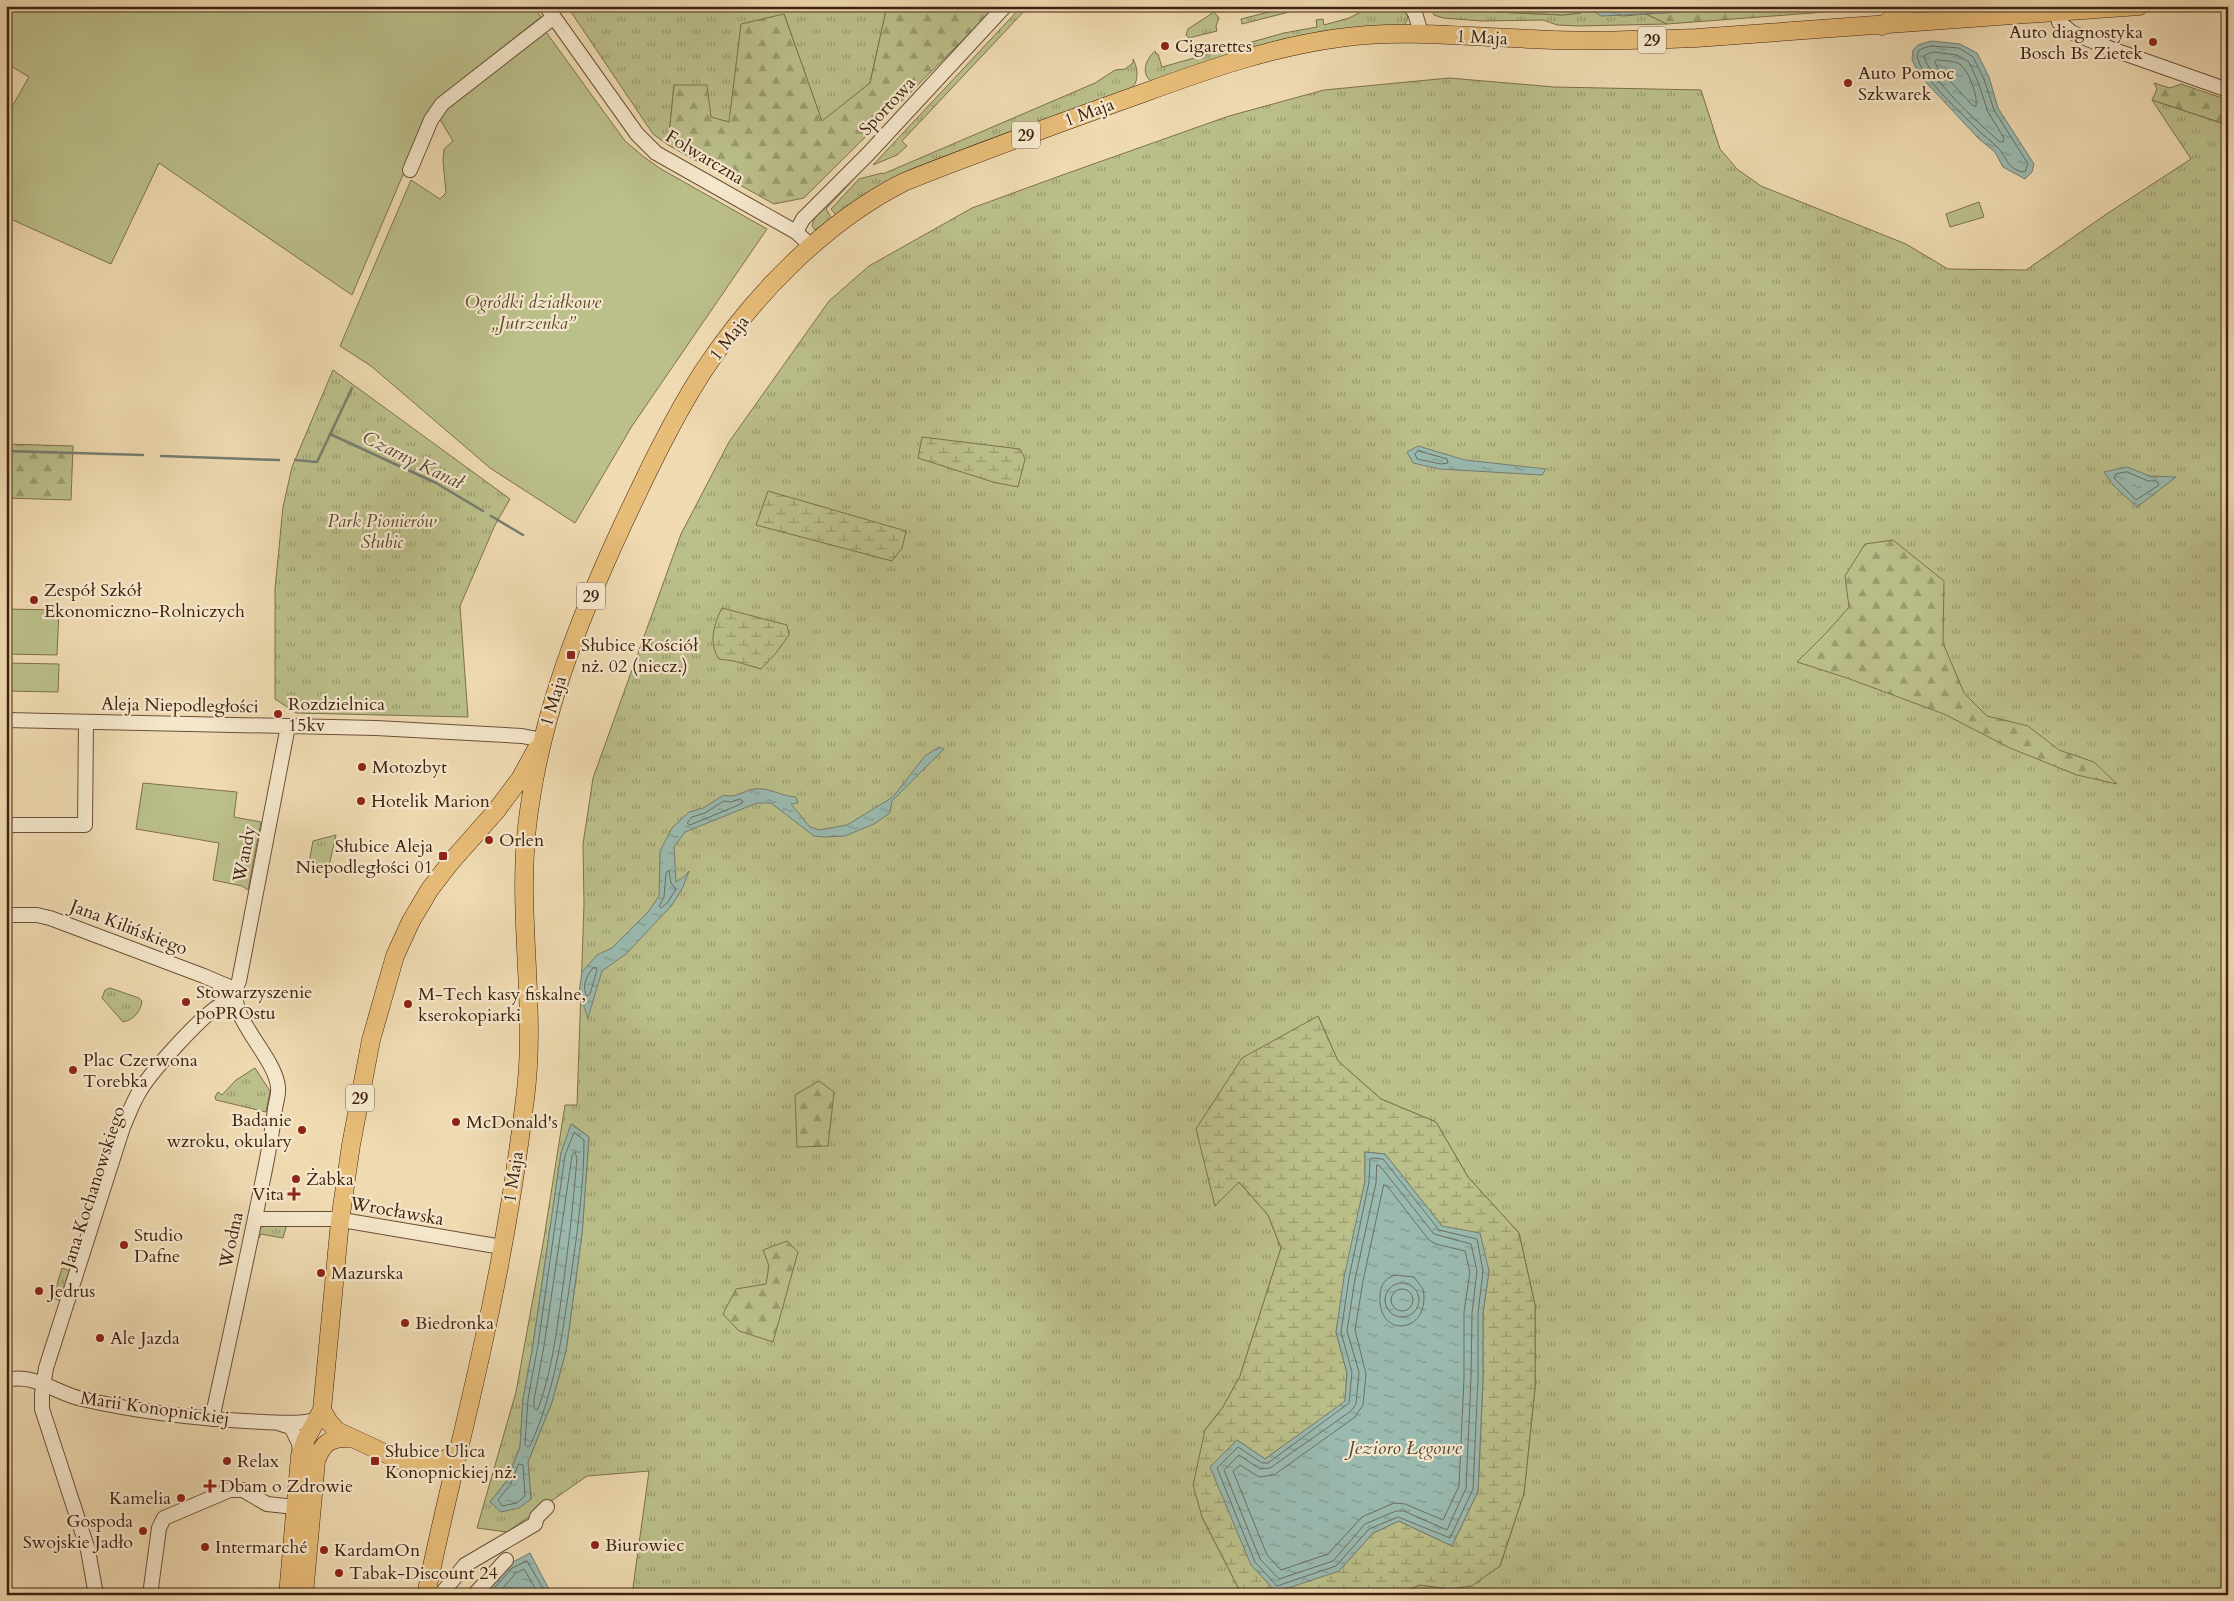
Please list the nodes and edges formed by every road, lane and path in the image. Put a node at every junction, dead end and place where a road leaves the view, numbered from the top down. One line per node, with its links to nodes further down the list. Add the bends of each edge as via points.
1 (1005, 6): 13 (street, Sportowa, via 803,219)
2 (1410, 6): 10 (street)
3 (1908, 6): 9 (main road)
4 (1940, 6): 8 (main road)
5 (2139, 6): 7 (main road, 29)
6 (550, 12): 12 (street, via 442,104 431,120); 13 (street, Folwarczna, via 637,134 656,153)
7 (2057, 14): 8 (main road, 29); 11 (street, via 2059,22 2071,32)
8 (1953, 20): 9 (main road, 1 Maja / 29)
9 (1882, 26): 10 (main road, 1 Maja / 29, via 1629,41)
10 (1421, 34): 14 (main road, 1 Maja / 29, via 1341,38 1281,47 1172,82 904,182 855,211)
11 (2228, 90)
12 (410, 170)
13 (796, 232): 14 (street, Folwarczna)
14 (811, 246): 18 (main road, 1 Maja / 29, via 740,321 687,398 608,557 560,676)
15 (6, 720): 16 (street, Aleja Niepodległości)
16 (86, 722): 17 (street, Aleja Niepodległości); 21 (street, Aleja Niepodległości, via 85,825)
17 (288, 726): 18 (street, Aleja Niepodległości, via 522,736); 23 (street, Wandy, via 239,981)
18 (542, 740): 19 (main road, 29, via 520,779); 20 (main road, 1 Maja / 29)
19 (496, 811): 20 (main road, via 516,808); 25 (main road, 29, via 430,889 395,956 371,1040)
20 (528, 821): 26 (main road, 1 Maja / 29, via 524,878 527,1082)
21 (6, 826)
22 (6, 915): 23 (street, Jana Kilińskiego, via 50,918 204,976)
23 (230, 997): 24 (street, Wodna, via 276,1075 278,1088); 27 (street, Jana Kochanowskiego, via 205,1016 158,1066 134,1100)
24 (255, 1219): 25 (street, Wrocławska); 30 (street, Wodna)
25 (340, 1221): 26 (street, Wrocławska); 29 (main road, 29)
26 (502, 1247): 33 (main road, 1 Maja / 29)
27 (44, 1379): 28 (street, Marii Konopnickiej, via 19,1377); 30 (street, Marii Konopnickiej, via 76,1397 103,1404); 38 (street, Jana Kochanowskiego, via 42,1409 88,1550)
28 (6, 1380)
29 (319, 1415): 31 (street, Marii Konopnickiej, via 305,1422); 32 (main road); 34 (main road, 29)
30 (212, 1419): 31 (street, Marii Konopnickiej)
31 (278, 1423): 34 (street, via 291,1428)
32 (349, 1438): 33 (main road, via 412,1464 434,1464); 41 (main road, via 330,1440 316,1461)
33 (457, 1454): 42 (main road, 1 Maja / 29)
34 (300, 1456): 35 (main road, 29)
35 (295, 1507): 39 (street, via 267,1504 243,1490 230,1490 164,1518 159,1528); 40 (main road, 29)
36 (547, 1507): 43 (street, via 535,1524 465,1565)
37 (506, 1560): 44 (street, via 484,1580)
38 (96, 1595)
39 (150, 1595)
40 (288, 1595)
41 (304, 1595)
42 (426, 1595)
43 (438, 1595)
44 (474, 1595)

